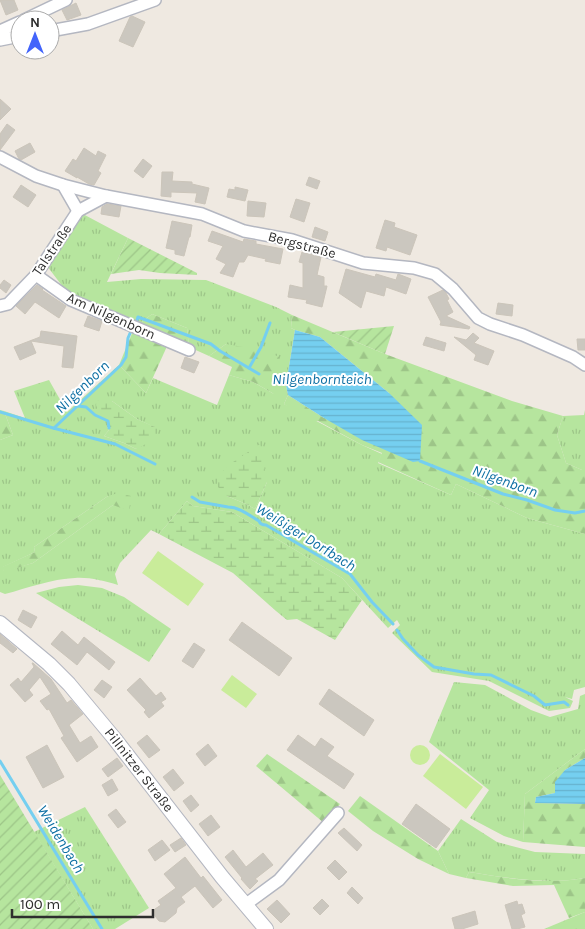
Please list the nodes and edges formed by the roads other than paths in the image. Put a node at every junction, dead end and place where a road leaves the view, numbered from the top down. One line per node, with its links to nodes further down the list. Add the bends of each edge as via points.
1 (66, 0): 3 (street)
2 (154, 0): 4 (street, via 88,24)
3 (45, 10)
4 (60, 29)
5 (0, 157): 6 (street, Bergstraße, via 36,176)
6 (63, 185): 7 (street, Bergstraße); 8 (street, Talstraße)
7 (106, 196): 8 (street, Talstraße); 12 (street, Bergstraße, via 202,214 244,231 292,240 363,263 414,268 435,274 478,318 523,334)
8 (78, 211): 9 (street, Talstraße)
9 (36, 275): 10 (street, Talstraße, via 8,304); 11 (street, Am Nilgenborn, via 71,300)
10 (0, 306)
11 (189, 350)
12 (585, 365)
13 (0, 623): 15 (street, Pillnitzer Straße, via 69,684)
14 (338, 813): 15 (street, via 279,880)
15 (244, 904): 16 (street, Pillnitzer Straße)
16 (266, 929)

